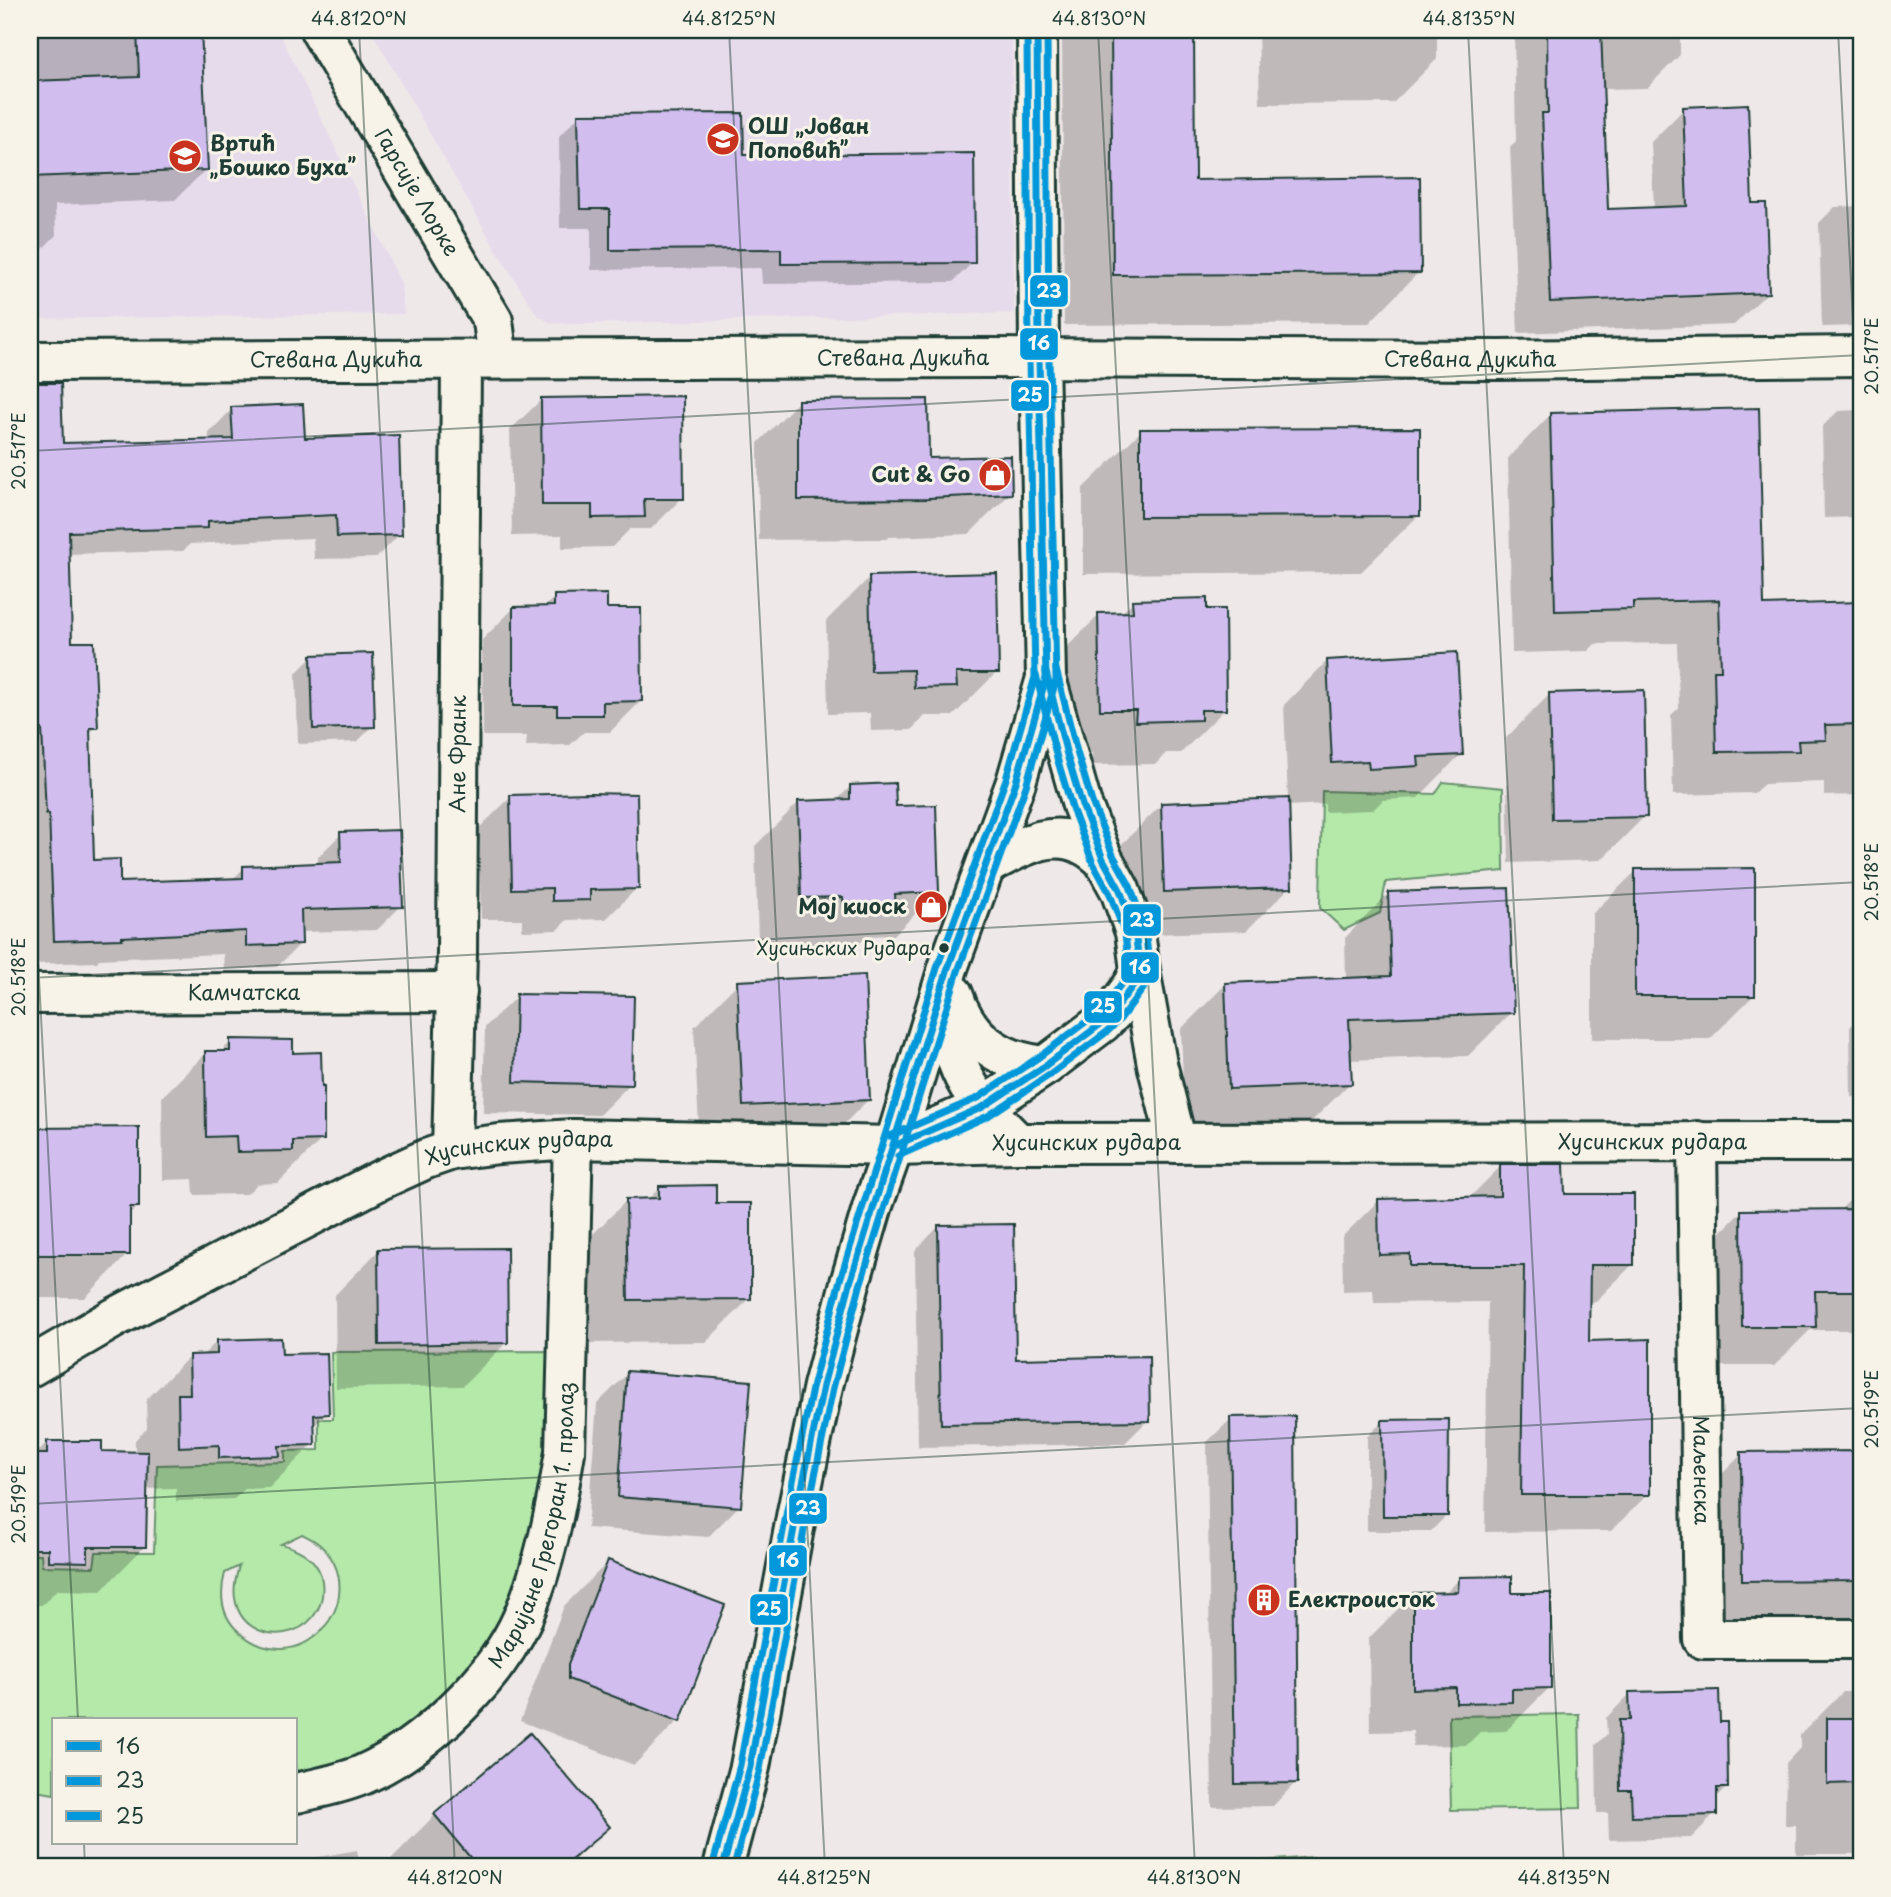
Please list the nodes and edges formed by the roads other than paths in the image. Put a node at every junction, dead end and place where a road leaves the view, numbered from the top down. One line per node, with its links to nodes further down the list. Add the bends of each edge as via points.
1 (320, 30): 5 (street, Гарсије Лорке, via 493,321)
2 (1037, 30): 4 (street)
3 (1861, 356): 4 (street, Стевана Дукића)
4 (1039, 358): 5 (street, Стевана Дукића); 7 (street)
5 (480, 360): 6 (street, Стевана Дукића); 12 (street, Ане Франк)
6 (30, 361)
7 (1046, 677): 8 (street, via 1082,805); 9 (street)
8 (1103, 859): 9 (street, via 1083,845 1054,838); 11 (street, via 1135,932)
9 (986, 865): 10 (street)
10 (948, 968): 14 (street, via 959,1011 976,1035 1000,1055); 15 (street, via 953,1049 962,1077); 21 (street)
11 (1140, 970): 14 (street, via 1114,1011); 20 (street)
12 (457, 992): 13 (street, Камчатска); 22 (street, Ане Франк)
13 (30, 994)
14 (1045, 1066): 15 (street)
15 (983, 1107): 19 (street); 21 (street)
16 (573, 1139): 21 (street, Хусинских рудара); 22 (street, Хусинских рудара); 25 (street, Маријане Грегоран 1. пролаз, via 565,1452 548,1543 523,1618 488,1674 432,1730 395,1758 362,1775)
17 (1697, 1141): 18 (street, Хусинских рудара); 20 (street, Хусинских рудара); 24 (street, Маљенска, via 1703,1639)
18 (1861, 1142)
19 (1018, 1143): 20 (street, Хусинских рудара); 21 (street, Хусинских рудара)
20 (1177, 1143)
21 (894, 1146): 26 (street, via 869,1218 823,1386 758,1731)
22 (452, 1150): 23 (street, Хусинских рудара, via 380,1180 116,1317)
23 (30, 1367)
24 (1861, 1639)
25 (298, 1793)
26 (723, 1867)

